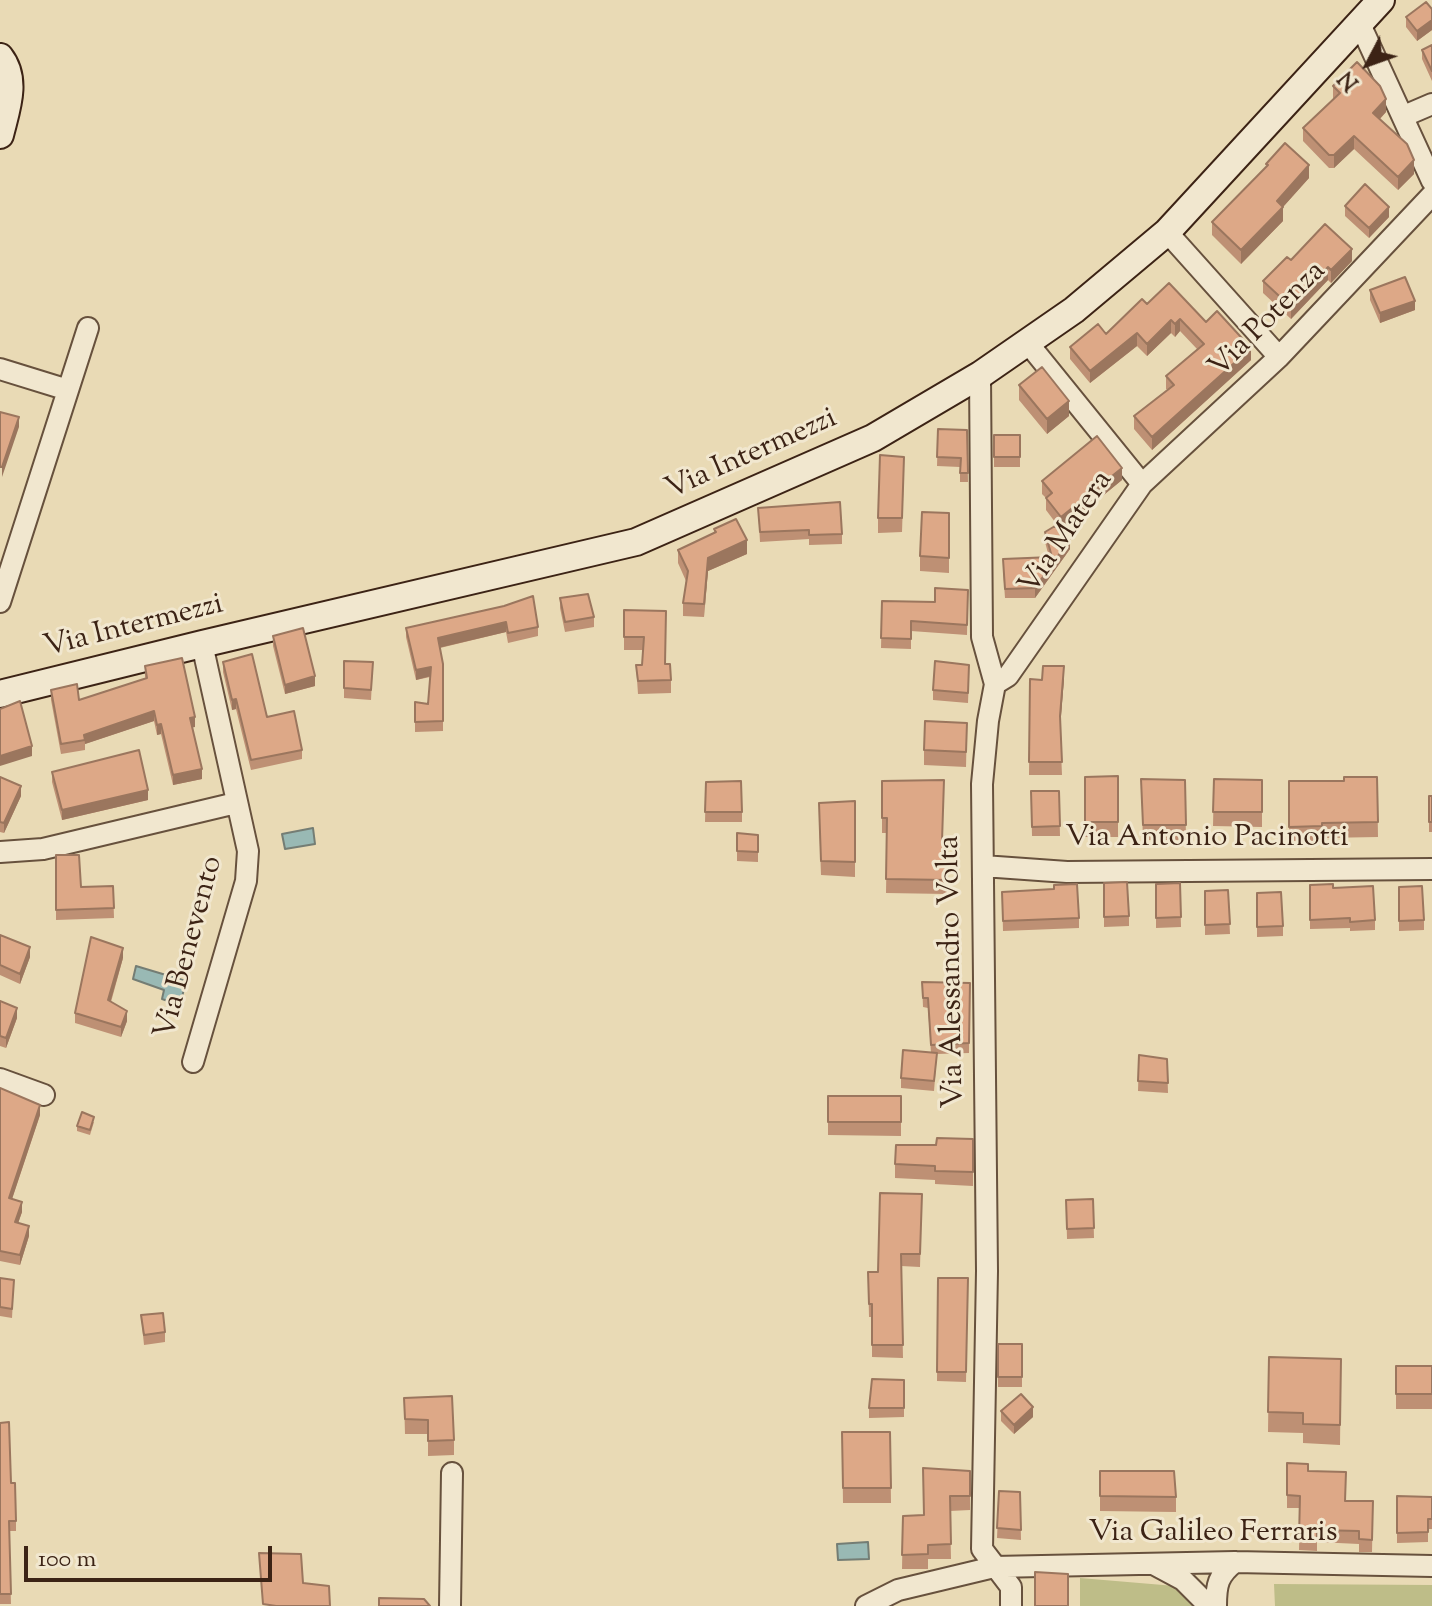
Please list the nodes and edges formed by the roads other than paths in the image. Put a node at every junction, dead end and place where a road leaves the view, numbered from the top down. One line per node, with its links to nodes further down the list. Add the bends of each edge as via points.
1 (1381, 0): 2 (street, Via Intermezzi)
2 (1359, 22): 5 (street); 9 (street, Via Intermezzi)
3 (0, 57): 6 (street, via 10,80)
4 (1432, 104): 5 (street)
5 (1404, 116): 7 (street)
6 (0, 135)
7 (1432, 181)
8 (1432, 195): 12 (street, Via Potenza)
9 (1167, 232): 11 (street, Via Intermezzi); 12 (street)
10 (88, 328): 15 (street)
11 (1027, 342): 14 (street, Via Intermezzi); 16 (street, Via Matera)
12 (1279, 357): 16 (street, Via Potenza)
13 (0, 369): 15 (street)
14 (980, 375): 18 (street, Via Intermezzi, via 873,438 636,542); 19 (street, Via Alessandro Volta, via 982,637)
15 (68, 390): 17 (street)
16 (1142, 484): 19 (street, Via Matera, via 1008,676)
17 (0, 602)
18 (202, 644): 20 (street, Via Intermezzi); 21 (street, Via Benevento)
19 (995, 684): 23 (street, Via Alessandro Volta, via 982,784)
20 (0, 694)
21 (236, 803): 22 (street, Via Benevento, via 43,849); 25 (street, Via Benevento, via 248,851 246,881)
22 (0, 852)
23 (983, 866): 24 (street, Via Antonio Pacinotti, via 1067,872); 33 (street, Via Alessandro Volta, via 987,1271 982,1549)
24 (1432, 869)
25 (193, 1062)
26 (0, 1079): 27 (street)
27 (44, 1095)
28 (452, 1473): 36 (street)
29 (1235, 1562): 30 (street, Via Galileo Ferraris); 32 (street, Via Galileo Ferraris); 34 (street)
30 (1204, 1563): 31 (street, Via Galileo Ferraris); 34 (street); 35 (street)
31 (1152, 1564): 33 (street, Via Galileo Ferraris); 35 (street)
32 (1432, 1566)
33 (994, 1567): 37 (street, via 898,1590); 38 (street, Via Alessandro Volta, via 1011,1587)
34 (1217, 1582): 40 (street)
35 (1195, 1590): 39 (street)
36 (450, 1606)
37 (866, 1606)
38 (1011, 1606)
39 (1209, 1606)
40 (1216, 1606)

